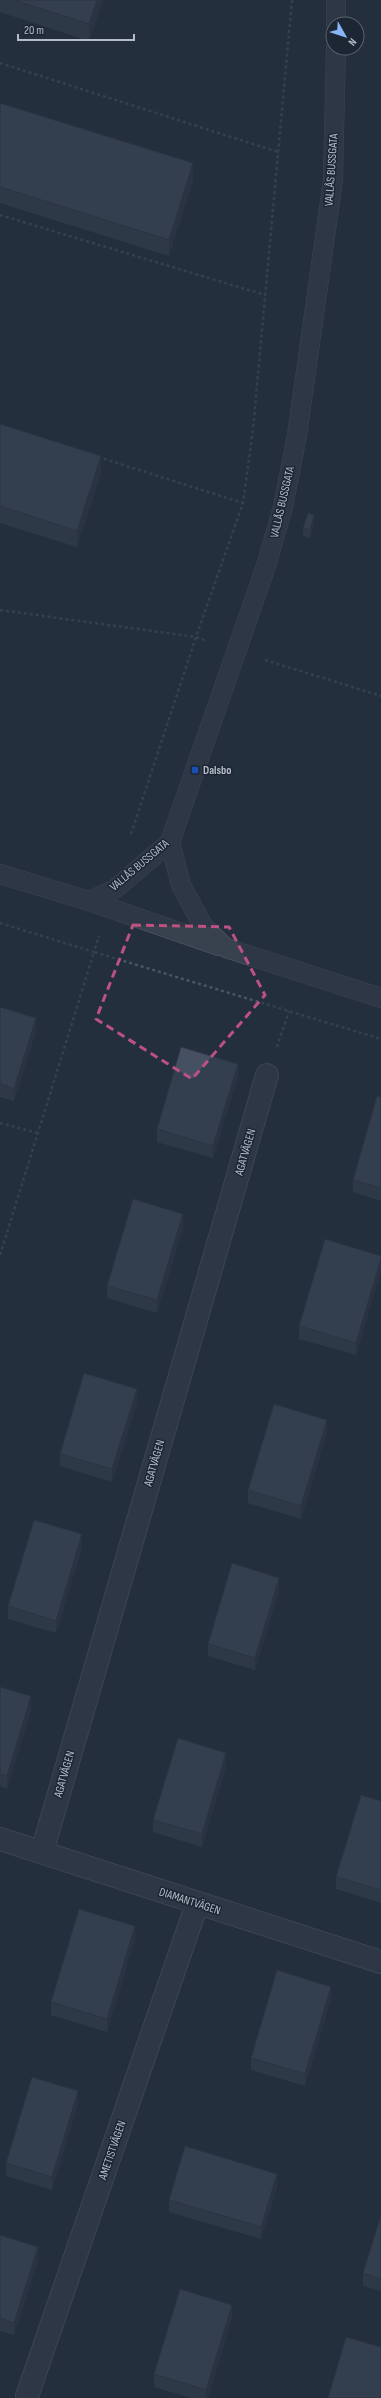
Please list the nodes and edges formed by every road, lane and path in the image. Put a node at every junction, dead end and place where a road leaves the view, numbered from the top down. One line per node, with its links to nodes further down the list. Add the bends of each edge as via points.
1 (292, 0): 6 (path)
2 (336, 0): 3 (lane)
3 (336, 16)
4 (336, 56): 13 (lane, VALLÅS BUSSGATA, via 333,180 297,435 281,515)
5 (0, 63): 6 (path)
6 (278, 152): 8 (path)
7 (0, 215): 8 (path)
8 (265, 295): 10 (path)
9 (91, 455): 10 (path)
10 (243, 503): 12 (path)
11 (0, 610): 12 (path)
12 (196, 637): 13 (path); 15 (path)
13 (238, 651): 14 (path); 16 (lane, VALLÅS BUSSGATA)
14 (381, 696)
15 (131, 836)
16 (170, 842): 18 (lane, VALLÅS BUSSGATA, via 115,889); 21 (lane, via 181,885 202,926)
17 (0, 874): 18 (lane)
18 (89, 901): 19 (lane)
19 (109, 907): 21 (lane); 22 (path)
20 (0, 923): 22 (path)
21 (226, 948): 23 (lane)
22 (94, 952): 24 (path); 28 (path)
23 (381, 998)
24 (289, 1011): 25 (path); 26 (path)
25 (381, 1039)
26 (267, 1075): 31 (street, AGATVÄGEN)
27 (0, 1123): 28 (path)
28 (38, 1133): 29 (path)
29 (0, 1255)
30 (0, 1839): 31 (street, DIAMANTVÄGEN)
31 (42, 1852): 32 (street, DIAMANTVÄGEN)
32 (197, 1904): 33 (street, DIAMANTVÄGEN); 34 (street, AMETISTVÄGEN)
33 (381, 1962)
34 (27, 2396)

